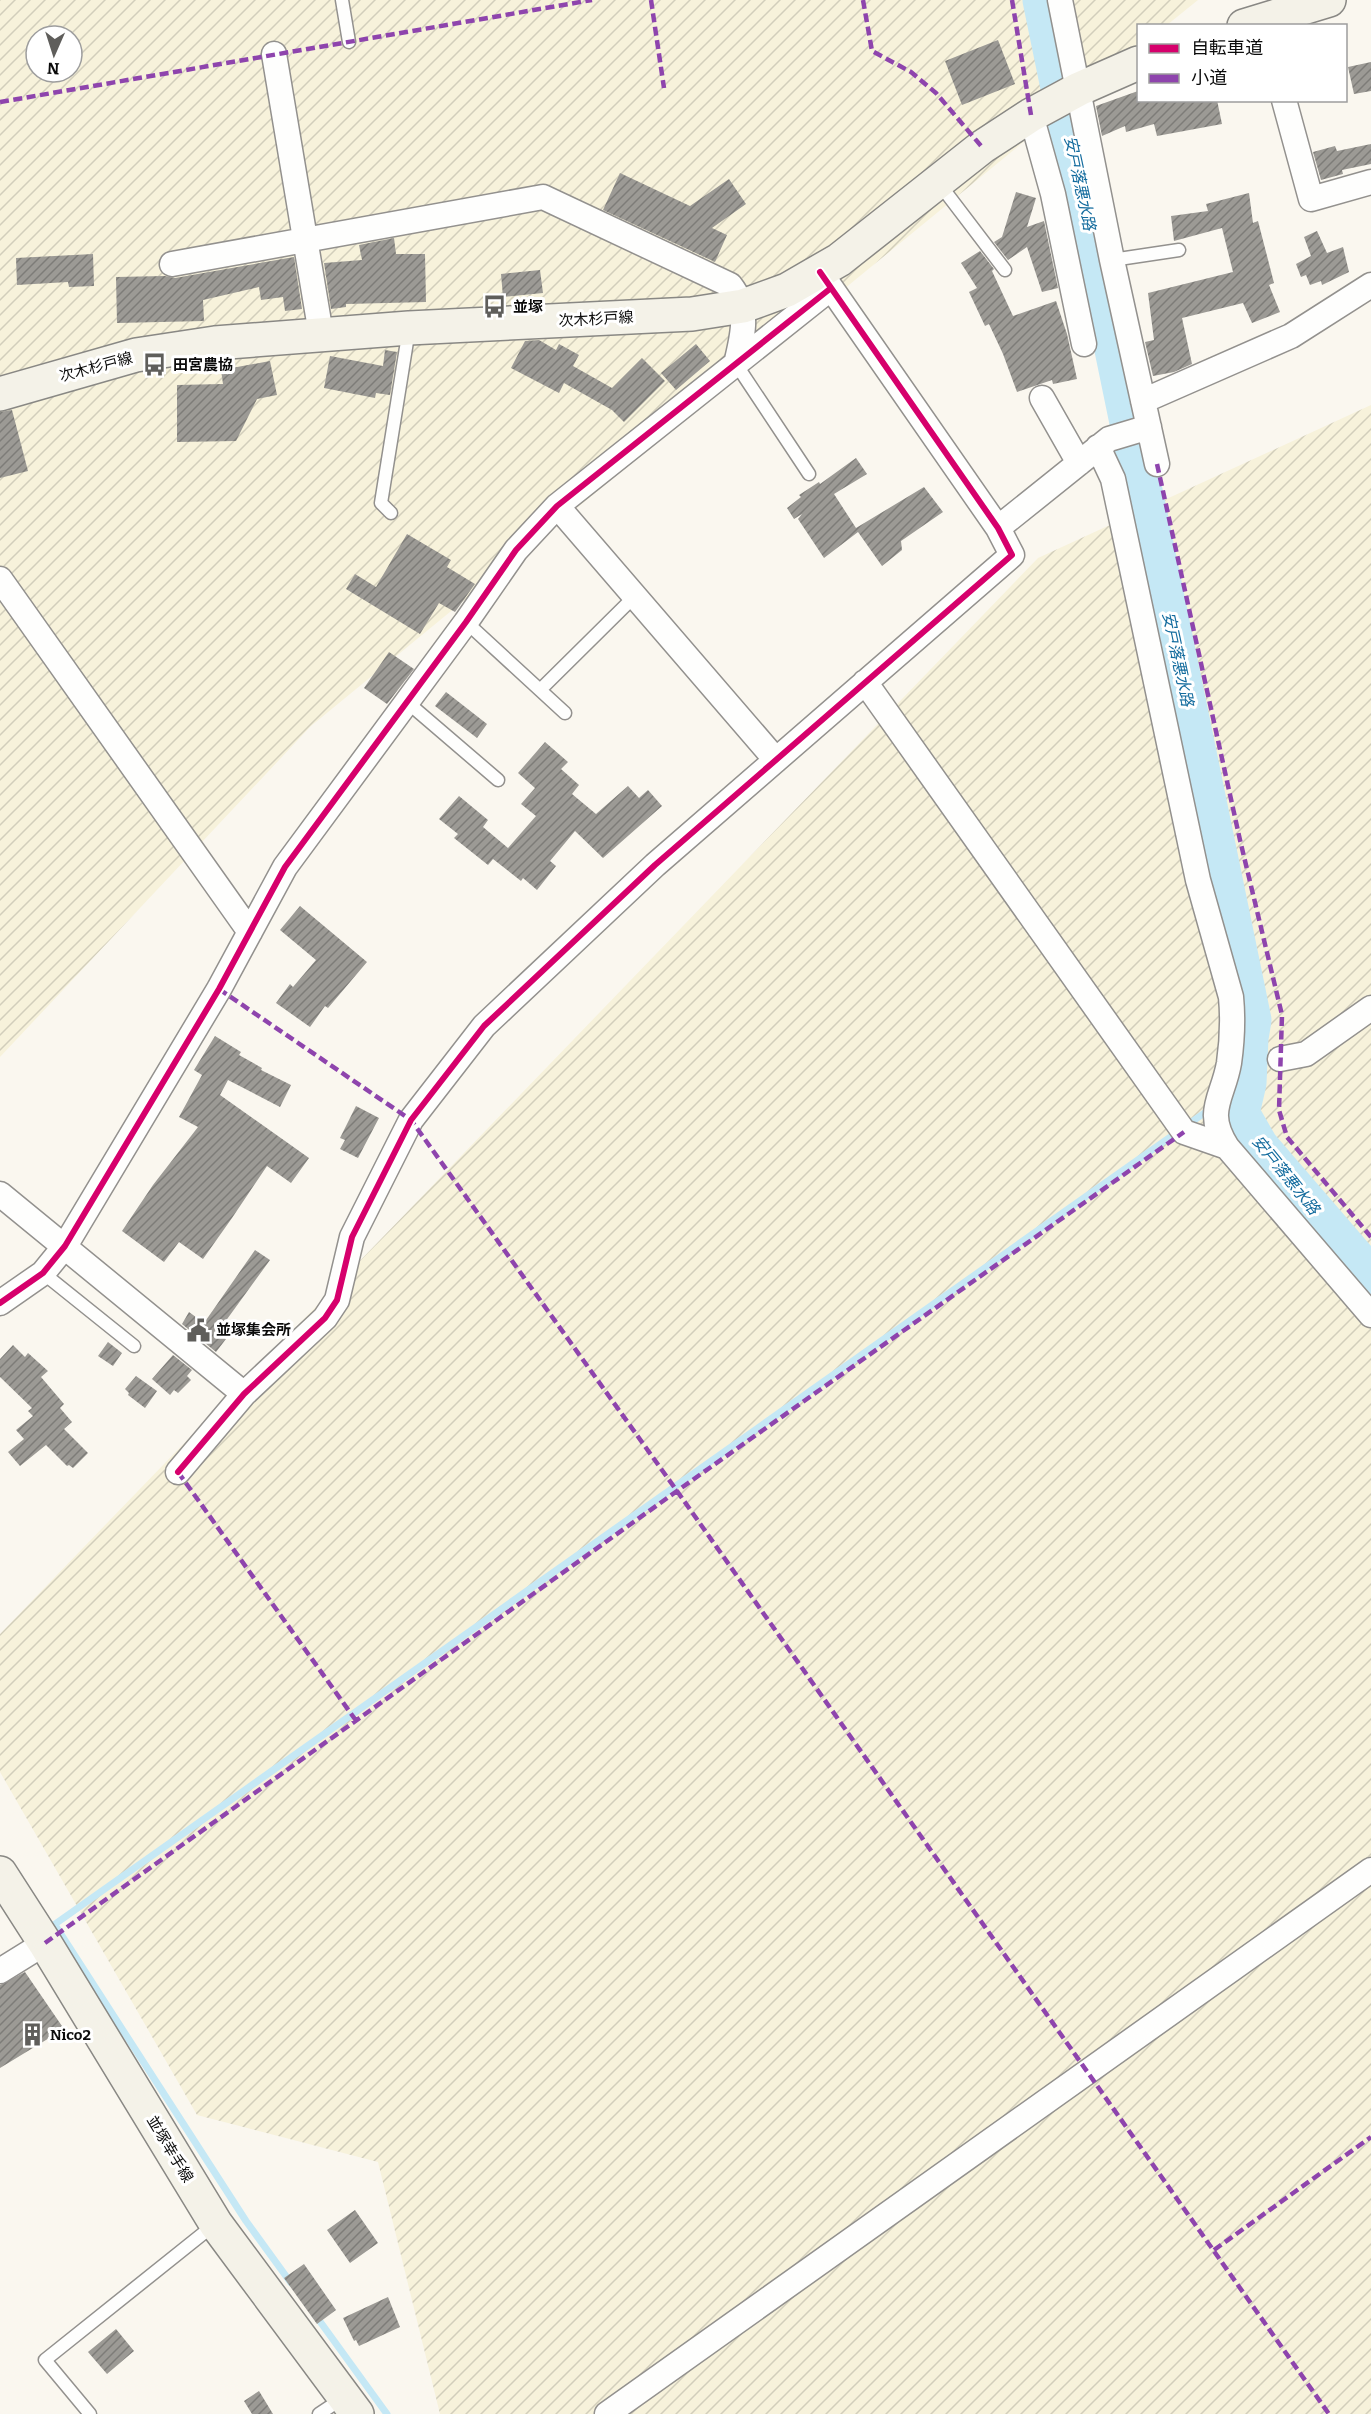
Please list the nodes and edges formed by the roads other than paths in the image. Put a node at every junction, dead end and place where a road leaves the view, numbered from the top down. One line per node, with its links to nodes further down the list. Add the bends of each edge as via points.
1 (342, 0): 5 (lane)
2 (1060, 0): 8 (street)
3 (1329, 0): 4 (main road)
4 (1257, 23)
5 (349, 42)
6 (274, 54): 13 (street)
7 (1137, 63): 8 (main road)
8 (1079, 89): 10 (main road, 次木杉戸線); 15 (street)
9 (1285, 102): 12 (street, via 1311,199)
10 (1031, 115): 11 (main road, 次木杉戸線); 23 (street, via 1053,195)
11 (938, 181): 17 (lane); 18 (main road, 次木杉戸線, via 866,240)
12 (1371, 182)
13 (307, 239): 16 (street); 20 (street, via 543,197 730,285); 22 (street)
14 (1179, 250): 15 (lane)
15 (1112, 260): 27 (street)
16 (172, 264)
17 (1005, 270)
18 (825, 280): 20 (main road, 次木杉戸線); 24 (street); 35 (street)
19 (1371, 285): 27 (street, via 1292,336)
20 (742, 306): 21 (main road, 次木杉戸線, via 692,314); 24 (street, via 743,335)
21 (409, 328): 22 (main road, 次木杉戸線); 34 (lane, via 381,502)
22 (321, 334): 25 (main road, 次木杉戸線, via 215,343 136,356)
23 (1084, 344)
24 (736, 364): 32 (lane); 33 (street)
25 (0, 394)
26 (1042, 398): 30 (street)
27 (1143, 401): 28 (street)
28 (1149, 427): 29 (street); 31 (street)
29 (1103, 443): 30 (street); 48 (street, via 1198,880 1231,997 1229,1061 1216,1111 1216,1125)
30 (1079, 463): 35 (street)
31 (1157, 464)
32 (809, 474)
33 (557, 506): 37 (street); 38 (street, via 516,550)
34 (391, 513)
35 (998, 528): 39 (street, via 1012,555)
36 (0, 579): 45 (street)
37 (635, 596): 40 (lane); 43 (street)
38 (466, 622): 40 (lane); 41 (street)
39 (865, 682): 43 (street); 48 (street, via 1184,1132)
40 (540, 690): 42 (lane)
41 (407, 702): 44 (lane); 45 (street, via 285,867)
42 (565, 713)
43 (776, 760): 55 (street, via 655,865 484,1026 411,1120 352,1237 337,1300 325,1318)
44 (498, 780)
45 (250, 932): 50 (street)
46 (1371, 1008): 47 (street, via 1306,1054)
47 (1280, 1059)
48 (1227, 1147): 53 (street)
49 (0, 1194): 50 (street)
50 (65, 1246): 51 (street); 55 (street)
51 (43, 1273): 52 (street); 54 (lane)
52 (0, 1303)
53 (1371, 1315)
54 (134, 1346)
55 (244, 1394): 56 (street)
56 (178, 1472)
57 (1371, 1870): 64 (street)
58 (0, 1873): 59 (main road, 並塚幸手線)
59 (45, 1943): 60 (street); 61 (main road, 並塚幸手線)
60 (0, 1971)
61 (216, 2224): 62 (main road, 並塚幸手線); 63 (lane, via 45,2360)
62 (340, 2408)
63 (90, 2414)
64 (607, 2414)

